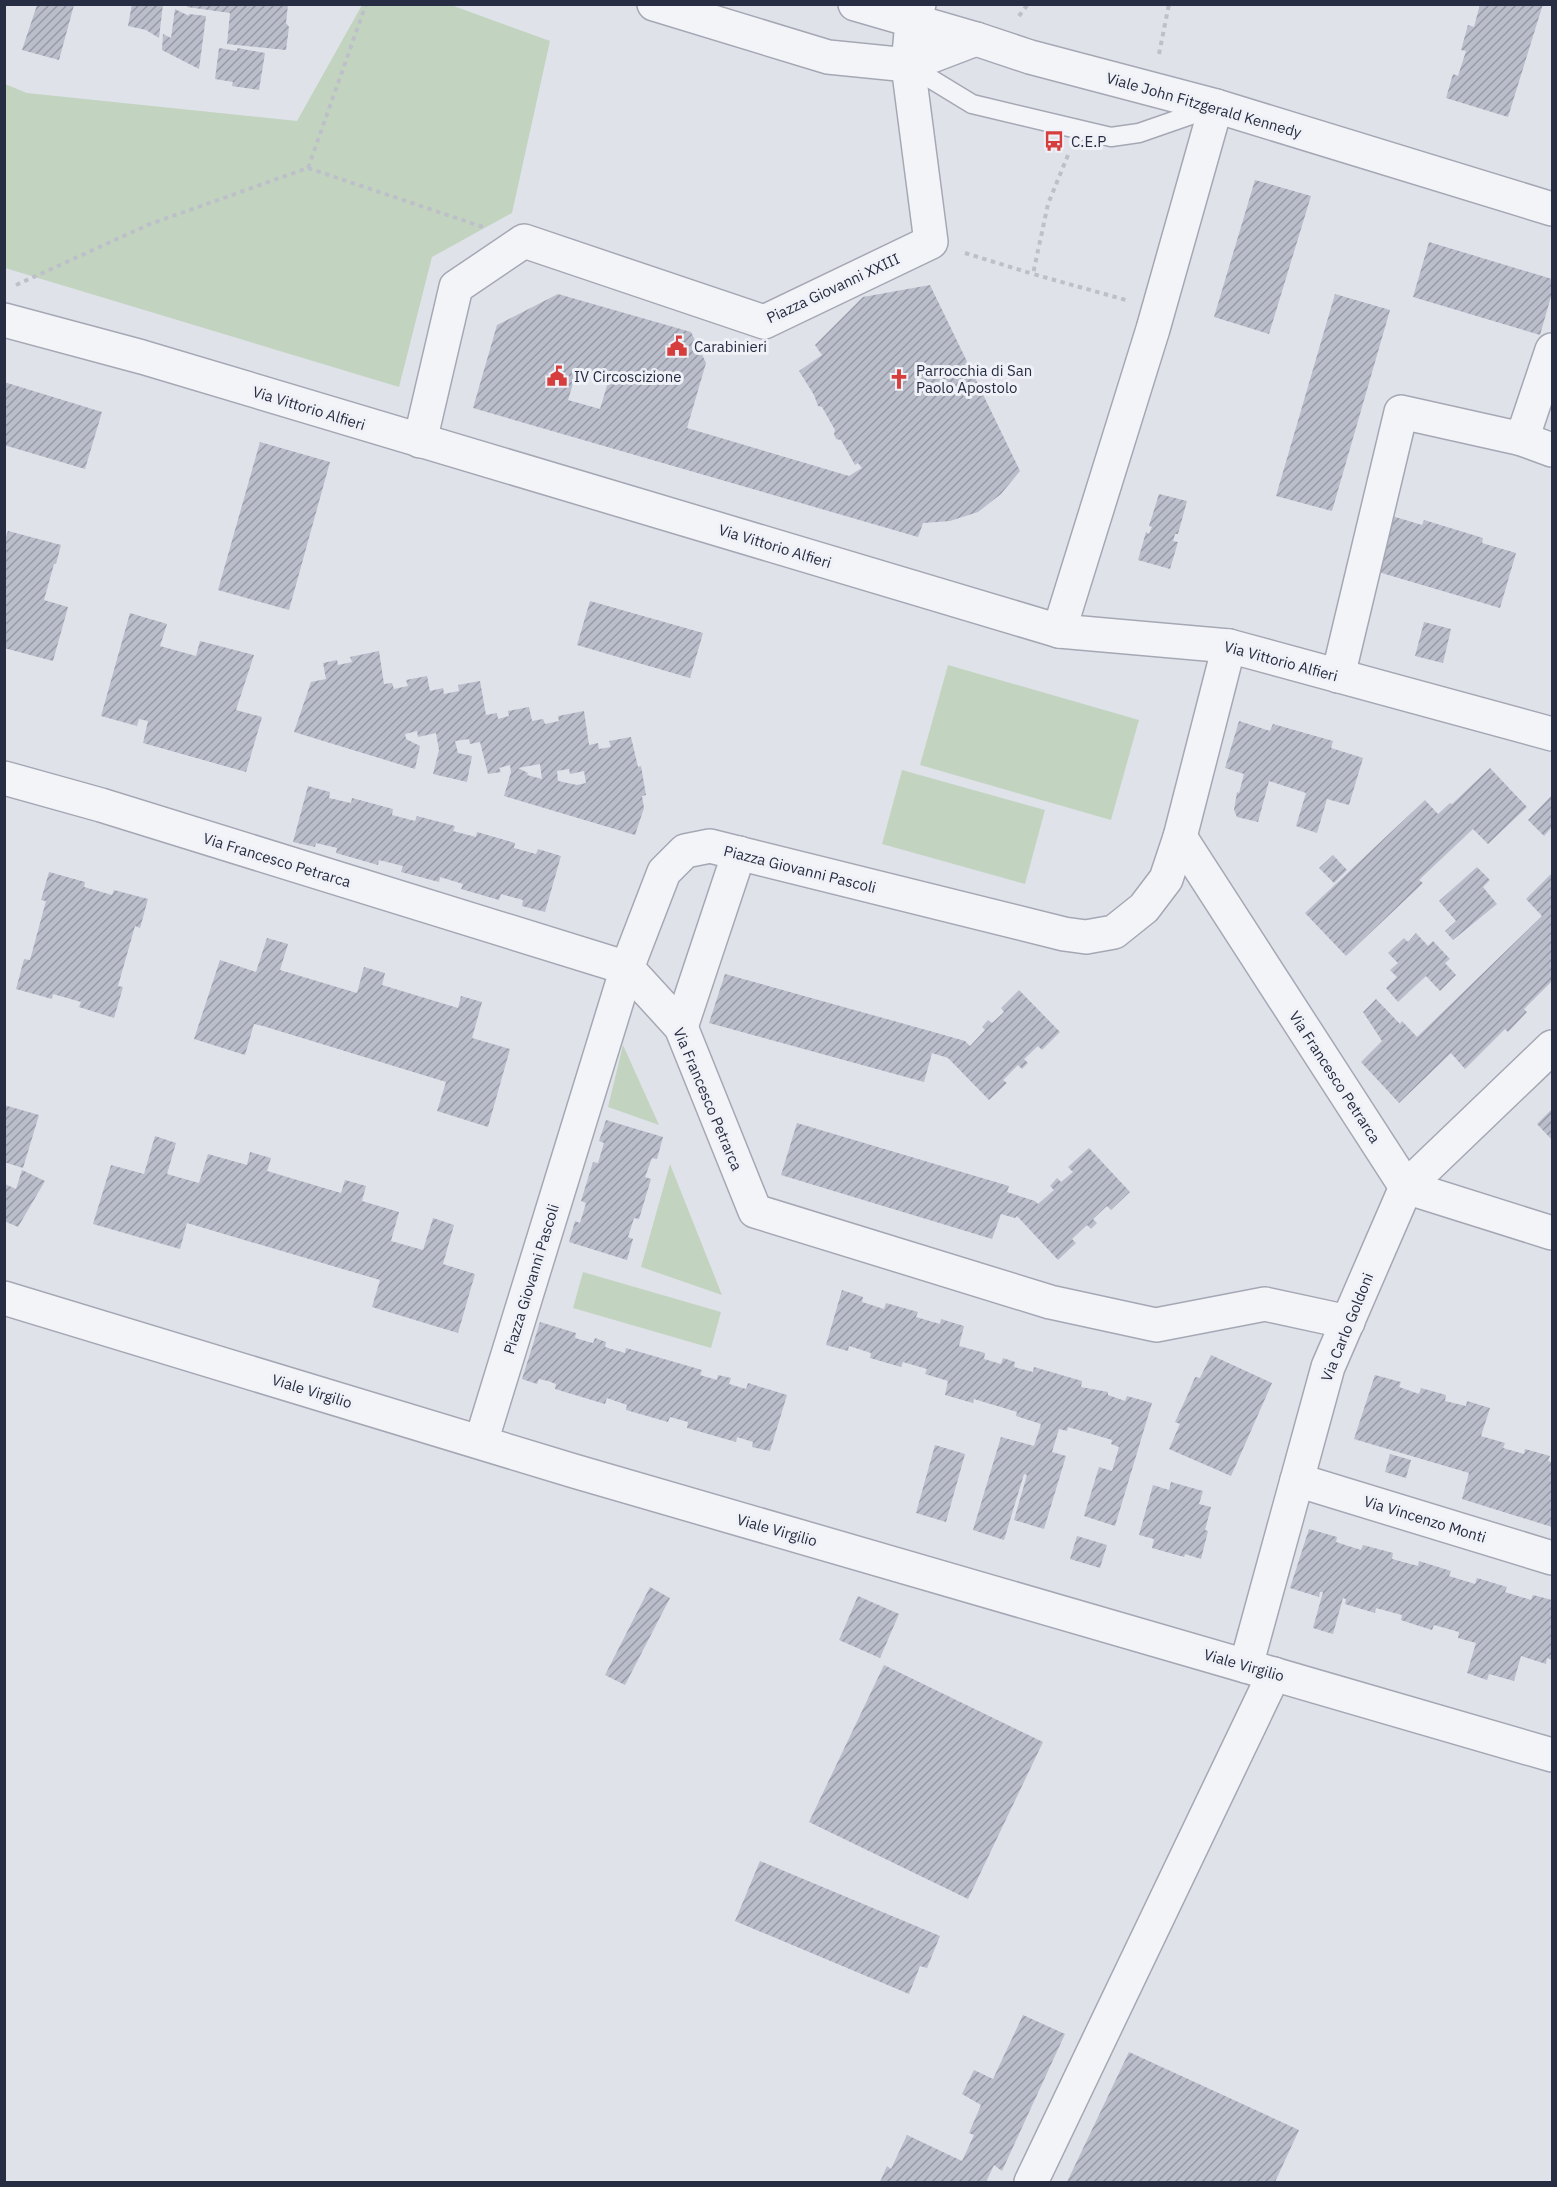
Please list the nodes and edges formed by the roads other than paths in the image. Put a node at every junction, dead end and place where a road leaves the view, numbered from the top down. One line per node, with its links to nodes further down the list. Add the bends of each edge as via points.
1 (654, 4): 5 (street, via 828,57)
2 (855, 4): 3 (street, Viale John Fitzgerald Kennedy)
3 (915, 13): 4 (street, Viale John Fitzgerald Kennedy); 5 (street)
4 (976, 39): 5 (street); 6 (street, Viale John Fitzgerald Kennedy)
5 (908, 65): 6 (lane, via 972,104 1111,137 1139,133); 11 (street, Piazza Giovanni XXIII, via 932,242 764,322 524,241 456,287)
6 (1216, 106): 7 (street, Viale John Fitzgerald Kennedy); 13 (street)
7 (1552, 209)
8 (4, 320): 11 (street, Via Vittorio Alfieri, via 142,357)
9 (1552, 350): 10 (street)
10 (1522, 439): 12 (street); 15 (street, via 1401,412)
11 (420, 441): 13 (street, Via Vittorio Alfieri)
12 (1552, 450)
13 (1059, 631): 14 (street, Via Vittorio Alfieri)
14 (1229, 646): 15 (street, Via Vittorio Alfieri); 18 (street, Piazza Giovanni Pascoli)
15 (1338, 676): 16 (street, Via Vittorio Alfieri)
16 (1552, 734)
17 (4, 778): 20 (street, Via Francesco Petrarca)
18 (1180, 837): 19 (street, Piazza Giovanni Pascoli, via 1166,879 1144,908 1114,932 1086,937 1034,928); 23 (street, Via Francesco Petrarca)
19 (739, 853): 20 (street, Piazza Giovanni Pascoli, via 710,846 685,851 664,872); 21 (street)
20 (627, 968): 21 (street, Via Francesco Petrarca); 27 (street, Piazza Giovanni Pascoli)
21 (681, 1027): 26 (street, Via Francesco Petrarca, via 755,1211 1050,1302 1156,1325 1265,1304)
22 (1552, 1047): 23 (street, Via Carlo Goldoni)
23 (1406, 1187): 24 (street); 26 (street, Via Carlo Goldoni)
24 (1552, 1233)
25 (4, 1298): 27 (street, Viale Virgilio)
26 (1348, 1322): 28 (street, Via Carlo Goldoni, via 1328,1367)
27 (481, 1442): 30 (street, Viale Virgilio)
28 (1297, 1480): 29 (street, Via Vincenzo Monti); 30 (street, Via Carlo Goldoni)
29 (1552, 1558)
30 (1260, 1670): 31 (street, Viale Virgilio); 32 (street, Via Carlo Goldoni)
31 (1552, 1755)
32 (1031, 2182)

